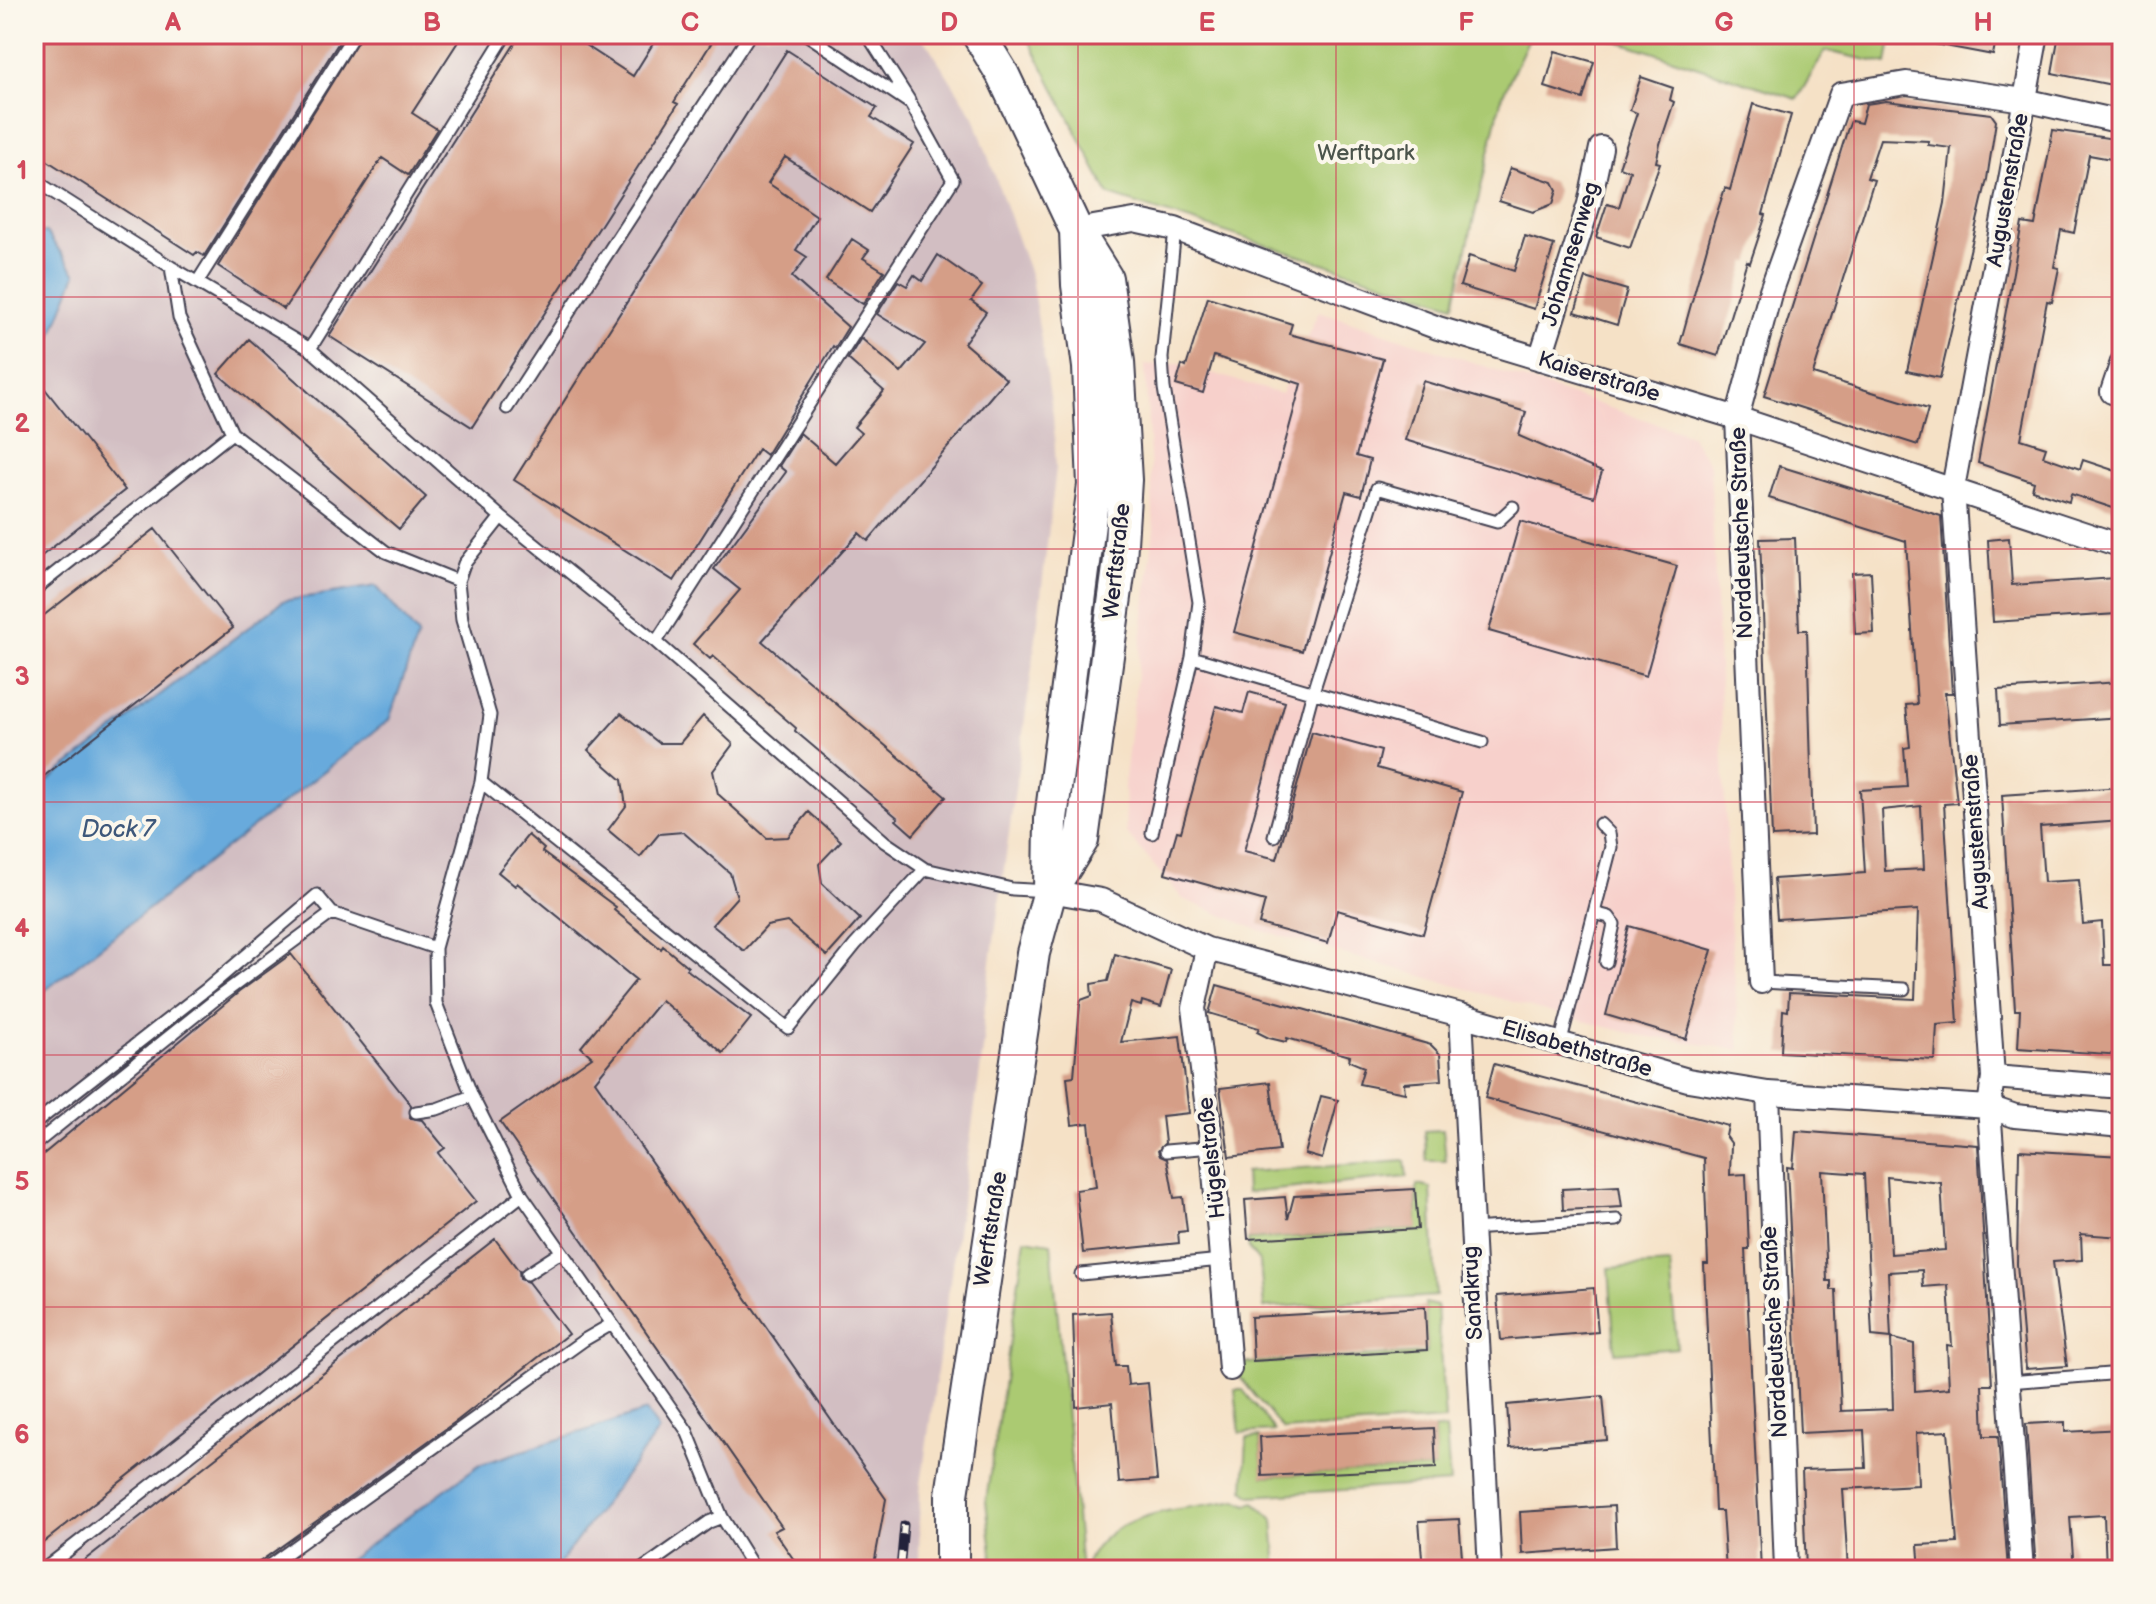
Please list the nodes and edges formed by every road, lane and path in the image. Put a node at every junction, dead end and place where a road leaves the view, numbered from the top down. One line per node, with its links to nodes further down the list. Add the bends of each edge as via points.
1 (354, 34): 16 (lane)
2 (506, 34): 17 (lane)
3 (750, 34): 21 (lane)
4 (806, 34): 9 (lane)
5 (867, 34): 9 (lane)
6 (978, 34): 14 (main road, Werftstraße, via 1003,75)
7 (2037, 34): 8 (street, Augustenstraße)
8 (2024, 100): 10 (street); 22 (street, Norddeutsche Straße, via 1906,83 1841,94 1771,290); 24 (street, Augustenstraße)
9 (911, 104): 30 (lane, via 953,180)
10 (2122, 122)
11 (1601, 148): 18 (street, Johannsenweg, via 1589,204)
12 (34, 180): 15 (lane)
13 (1175, 229): 14 (street, Kaiserstraße, via 1134,220); 18 (street, Kaiserstraße, via 1438,328); 31 (lane, via 1162,358 1199,602)
14 (1076, 230): 39 (main road, Werftstraße, via 1094,485 1051,819)
15 (171, 267): 16 (lane); 23 (lane, via 179,318)
16 (198, 281): 17 (lane)
17 (310, 349): 26 (lane)
18 (1540, 359): 22 (street, Kaiserstraße)
19 (2122, 362): 20 (street, via 2112,392)
20 (2122, 395)
21 (507, 408)
22 (1737, 418): 24 (street, Kaiserstraße); 45 (street, Norddeutsche Straße)
23 (232, 433): 28 (lane, via 386,552); 29 (lane)
24 (1953, 488): 27 (street, Kaiserstraße); 51 (street, Augustenstraße)
25 (1513, 507): 32 (lane, via 1497,522 1377,488)
26 (501, 517): 28 (lane, via 464,564); 30 (lane)
27 (2122, 546)
28 (458, 581): 34 (lane, via 462,620 490,715)
29 (34, 590)
30 (656, 642): 38 (lane, via 885,842)
31 (1192, 657): 32 (lane); 36 (lane)
32 (1312, 695): 33 (lane); 37 (lane)
33 (1482, 742)
34 (481, 782): 38 (lane, via 788,1028); 42 (lane)
35 (1600, 824): 41 (lane, via 1609,833 1611,847)
36 (1152, 833)
37 (1274, 836)
38 (925, 869): 39 (lane, via 1012,889)
39 (1050, 891): 43 (street, Elisabethstraße, via 1101,900); 78 (main road, Werftstraße, via 1033,953 971,1357 952,1495)
40 (332, 913): 42 (lane); 46 (lane, via 317,895); 48 (lane)
41 (1594, 913): 44 (lane, via 1614,924); 50 (lane)
42 (435, 948): 54 (lane, via 436,1003)
43 (1207, 949): 49 (street, Elisabethstraße); 60 (street, Hügelstraße, via 1194,1008)
44 (1606, 962)
45 (1761, 982): 47 (lane)
46 (208, 988): 48 (lane); 57 (lane)
47 (1904, 989)
48 (216, 999): 59 (lane)
49 (1461, 1015): 50 (street, Elisabethstraße); 64 (street, Sandkrug)
50 (1560, 1044): 53 (street, Elisabethstraße, via 1688,1080)
51 (1993, 1077): 52 (street); 55 (street, Augustenstraße)
52 (2122, 1087)
53 (1768, 1093): 55 (street, Elisabethstraße); 80 (street, Norddeutsche Straße)
54 (472, 1096): 56 (lane); 62 (lane)
55 (1989, 1107): 58 (street, Elisabethstraße, via 2015,1116); 72 (street, Augustenstraße)
56 (416, 1112)
57 (34, 1124)
58 (2122, 1126)
59 (34, 1145)
60 (1212, 1147): 61 (lane); 66 (street, Hügelstraße)
61 (1166, 1151)
62 (522, 1195): 65 (lane); 74 (lane)
63 (1617, 1220): 64 (lane)
64 (1470, 1229): 79 (street, Sandkrug)
65 (561, 1252): 67 (lane); 69 (lane)
66 (1221, 1260): 68 (lane); 70 (street, Hügelstraße)
67 (527, 1274)
68 (1081, 1274)
69 (610, 1325): 73 (lane, via 687,1431); 75 (lane)
70 (1230, 1369)
71 (2122, 1373): 72 (lane)
72 (2009, 1382): 81 (street, Augustenstraße)
73 (722, 1517): 76 (lane); 77 (lane)
74 (43, 1570)
75 (263, 1570)
76 (641, 1570)
77 (755, 1570)
78 (952, 1570)
79 (1490, 1570)
80 (1786, 1570)
81 (2022, 1570)

